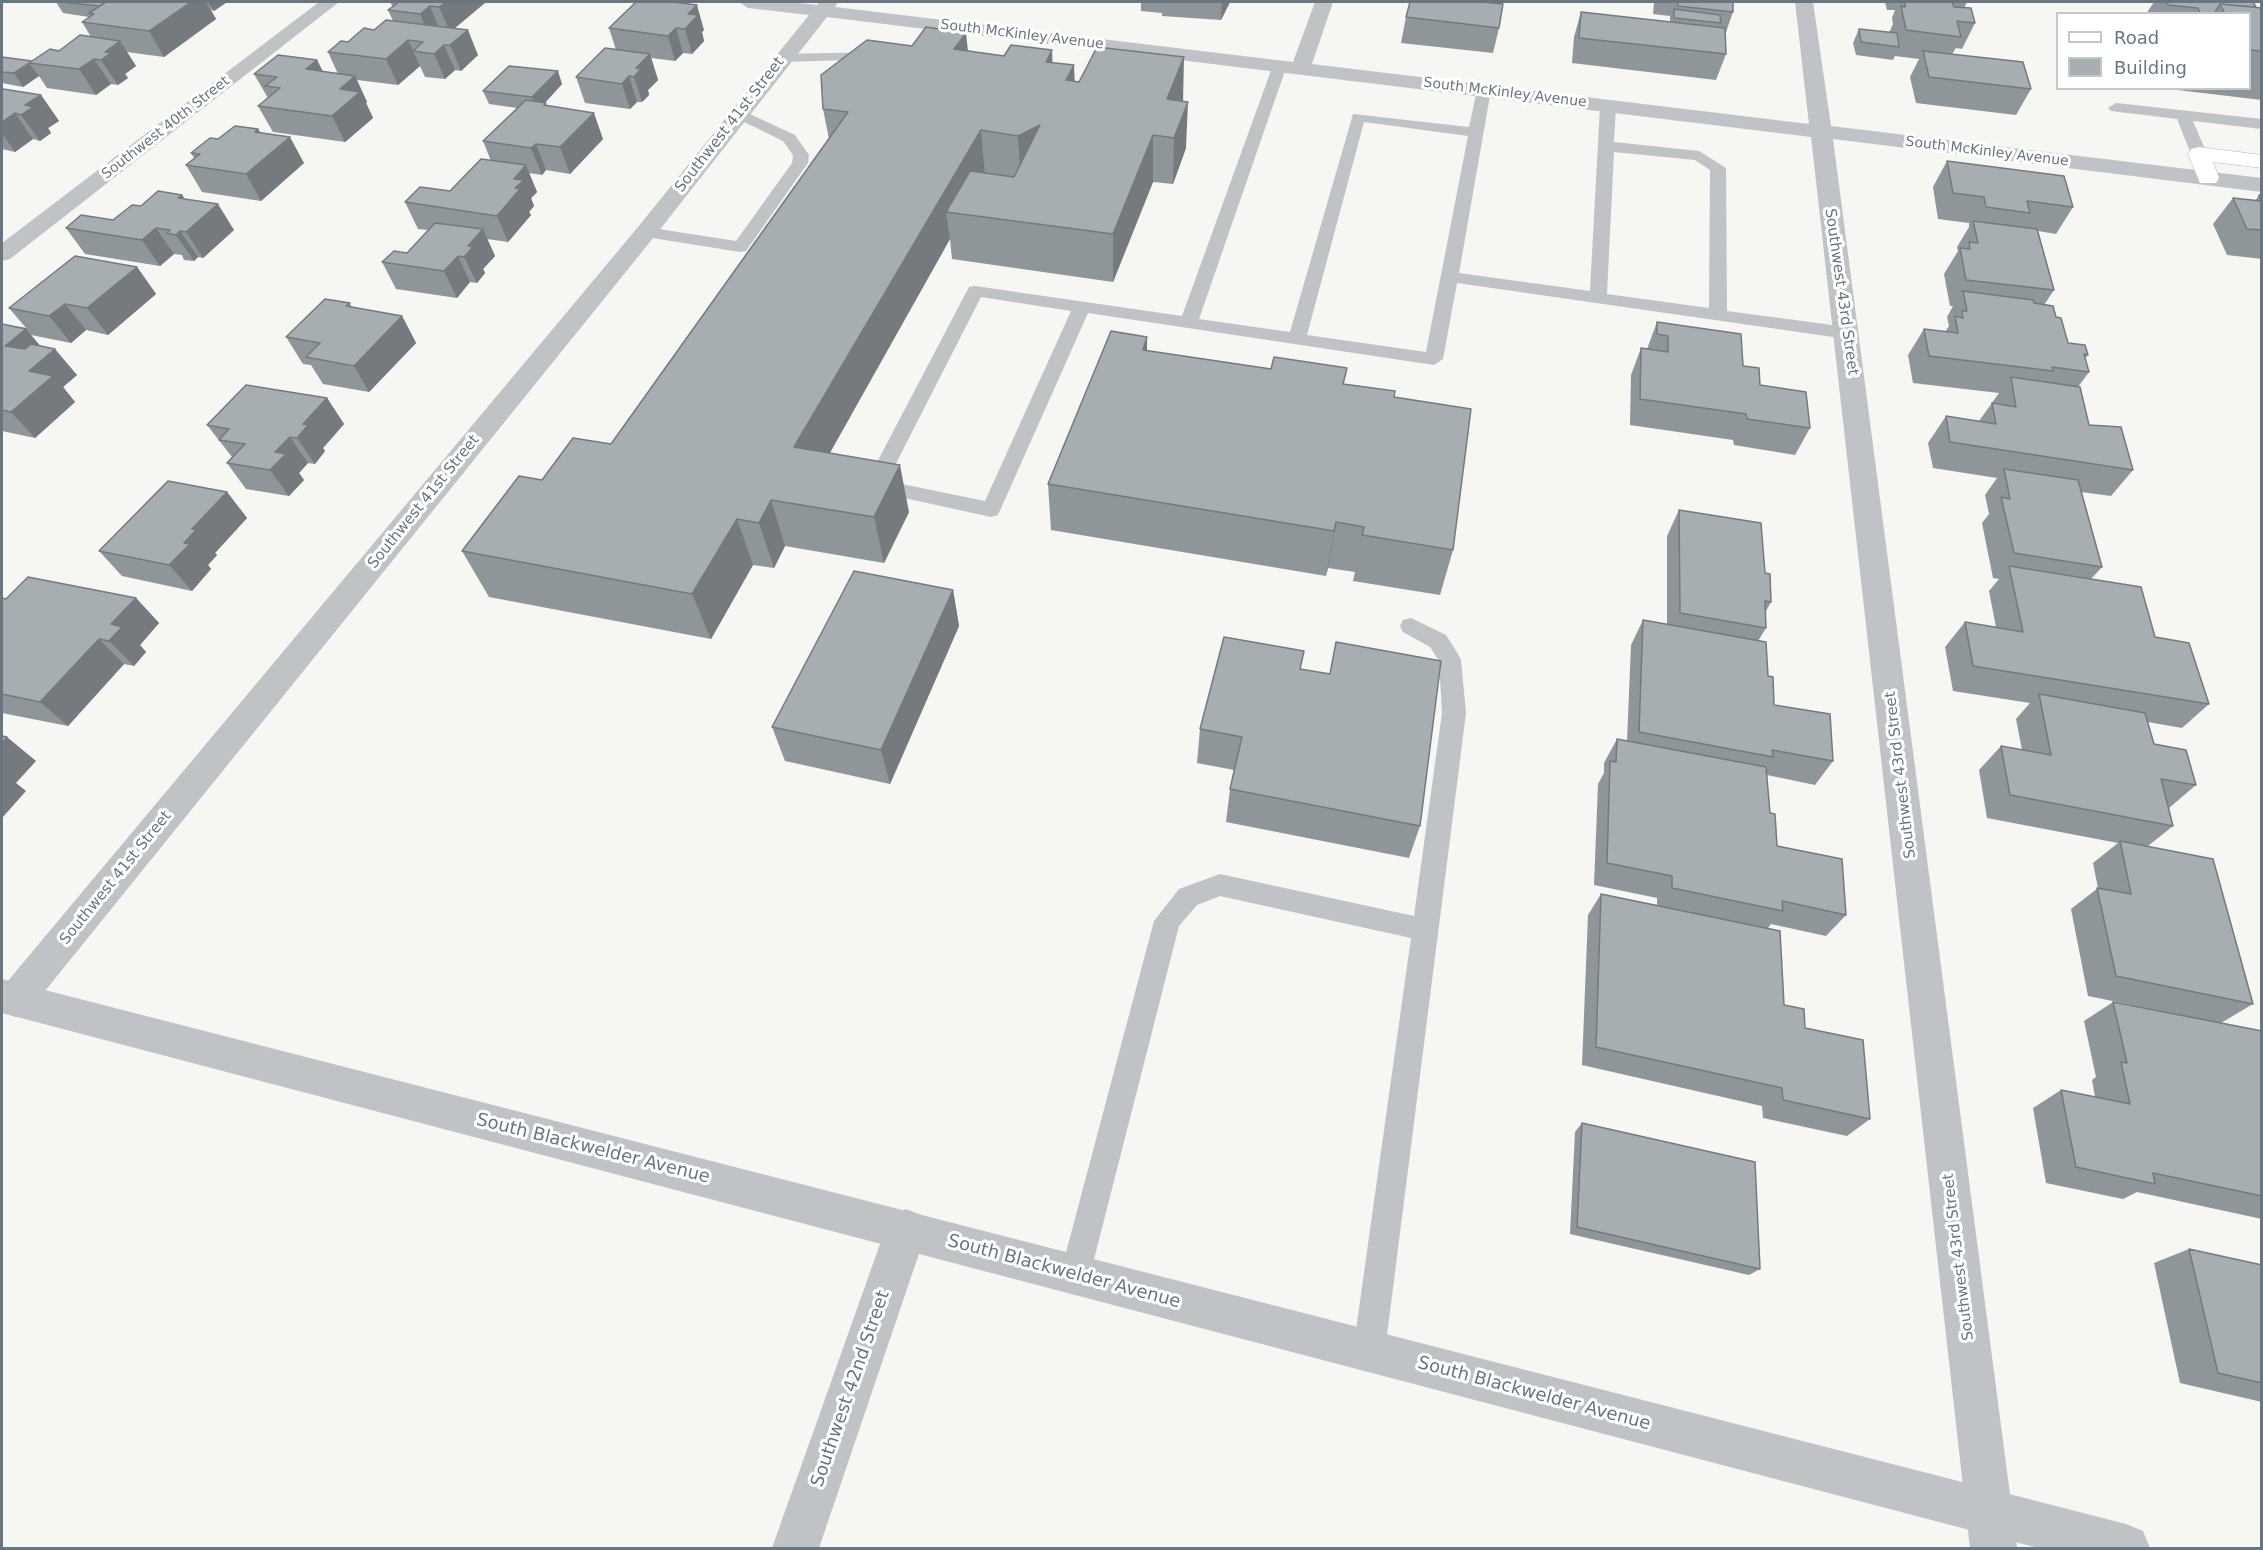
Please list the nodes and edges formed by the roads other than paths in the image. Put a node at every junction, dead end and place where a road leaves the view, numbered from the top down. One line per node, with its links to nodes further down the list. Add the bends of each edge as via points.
1 (330, 2): 28 (street, Southwest 40th Street)
2 (748, 2): 5 (street, South McKinley Avenue)
3 (1324, 2): 12 (street)
4 (1804, 2): 21 (street, Southwest 43rd Street)
5 (825, 6): 6 (street, South McKinley Avenue); 8 (street, Southwest 41st Street)
6 (1110, 45): 10 (lane); 11 (street, South McKinley Avenue)
7 (827, 56): 8 (lane); 9 (lane); 13 (lane)
8 (783, 58): 17 (street, Southwest 41st Street)
9 (892, 58)
10 (1101, 65)
11 (1280, 65): 12 (street, South McKinley Avenue); 33 (lane)
12 (1301, 67): 14 (street, South McKinley Avenue)
13 (863, 71)
14 (1484, 90): 15 (street, South McKinley Avenue); 20 (lane)
15 (1608, 106): 21 (street, South McKinley Avenue); 22 (lane)
16 (2116, 108): 18 (lane)
17 (739, 114): 27 (street, Southwest 41st Street); 27 (lane, via 789,138 801,155 800,163 740,247)
18 (2183, 116): 19 (lane); 23 (lane)
19 (2262, 124)
20 (1476, 132): 29 (lane); 35 (lane, via 1358,117)
21 (1819, 132): 25 (street, South McKinley Avenue); 34 (street, Southwest 43rd Street)
22 (1606, 146): 30 (lane); 32 (lane, via 1699,156 1718,168)
23 (2199, 154): 24 (main road); 25 (main road)
24 (2262, 162)
25 (2208, 178): 26 (street, South McKinley Avenue)
26 (2262, 185)
27 (646, 232): 38 (street, Southwest 41st Street)
28 (2, 254)
29 (1450, 277): 30 (lane); 35 (lane, via 1434,359)
30 (1598, 300): 32 (lane)
31 (1082, 306): 31 (lane, via 975,291 875,485 991,510); 33 (lane)
32 (1718, 316): 34 (lane)
33 (1189, 323): 35 (lane)
34 (1847, 333): 42 (street, Southwest 43rd Street)
35 (1297, 338)
36 (1411, 626): 37 (lane, via 1438,641 1450,660 1454,713)
37 (1425, 930): 40 (lane, via 1220,885 1188,897 1167,921); 41 (lane)
38 (8, 998): 39 (street, South Blackwelder Avenue)
39 (906, 1230): 40 (street, South Blackwelder Avenue); 43 (street, Southwest 42nd Street)
40 (1075, 1275): 41 (street, South Blackwelder Avenue)
41 (1369, 1351): 42 (street, South Blackwelder Avenue)
42 (1992, 1531): 44 (street, South Blackwelder Avenue)
43 (795, 1548)
44 (2126, 1548)

